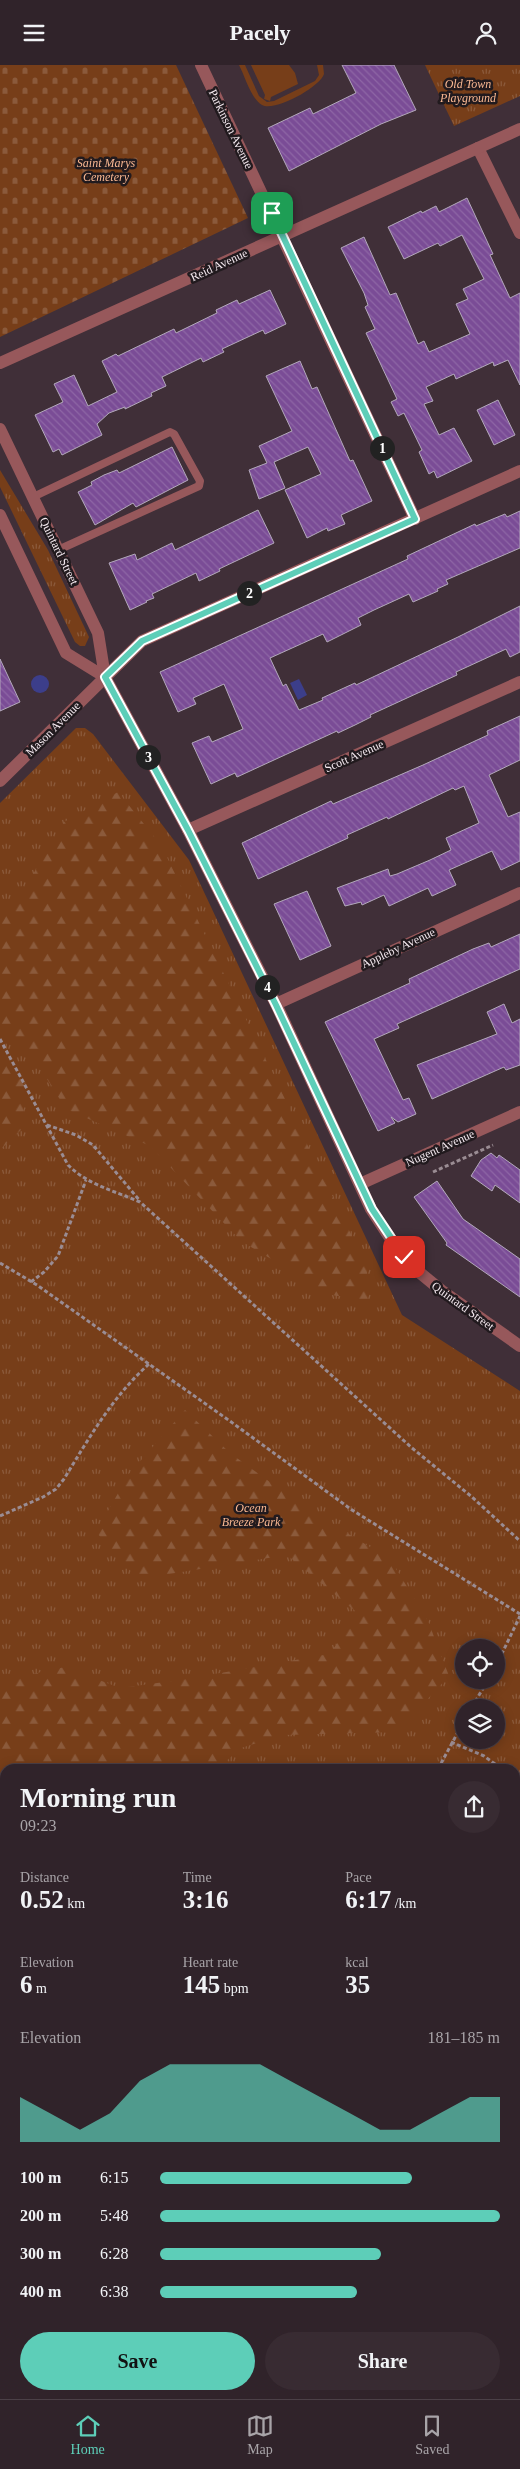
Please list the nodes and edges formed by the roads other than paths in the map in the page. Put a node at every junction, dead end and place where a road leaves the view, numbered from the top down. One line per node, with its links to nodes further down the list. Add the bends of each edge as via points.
1 (201, 65): 5 (street, Parkinson Avenue)
2 (520, 129): 3 (street, Reid Avenue)
3 (478, 147): 4 (street); 5 (street, Reid Avenue)
4 (520, 233)
5 (282, 235): 6 (street, Reid Avenue); 11 (street, Parkinson Avenue)
6 (0, 363)
7 (0, 429): 9 (street, Quintard Street)
8 (520, 471): 11 (street, Mason Avenue)
9 (33, 497): 12 (street, Quintard Street); 12 (lane, via 170,433 174,434 200,481 199,486)
10 (0, 515): 13 (street, Quintard Street, via 66,653)
11 (415, 519): 13 (street, Mason Avenue, via 142,641)
12 (58, 550): 13 (street, Quintard Street, via 98,633)
13 (105, 677): 15 (street, Mason Avenue); 16 (street, Quintard Street)
14 (520, 682): 16 (street, Scott Avenue)
15 (3, 773)
16 (188, 830): 18 (street, Quintard Street)
17 (520, 893): 18 (street, Appleby Avenue)
18 (276, 1005): 20 (street, Quintard Street)
19 (520, 1112): 20 (street, Nugent Avenue)
20 (360, 1184): 21 (street, Quintard Street, via 382,1228 404,1257 442,1291)
21 (520, 1346)

